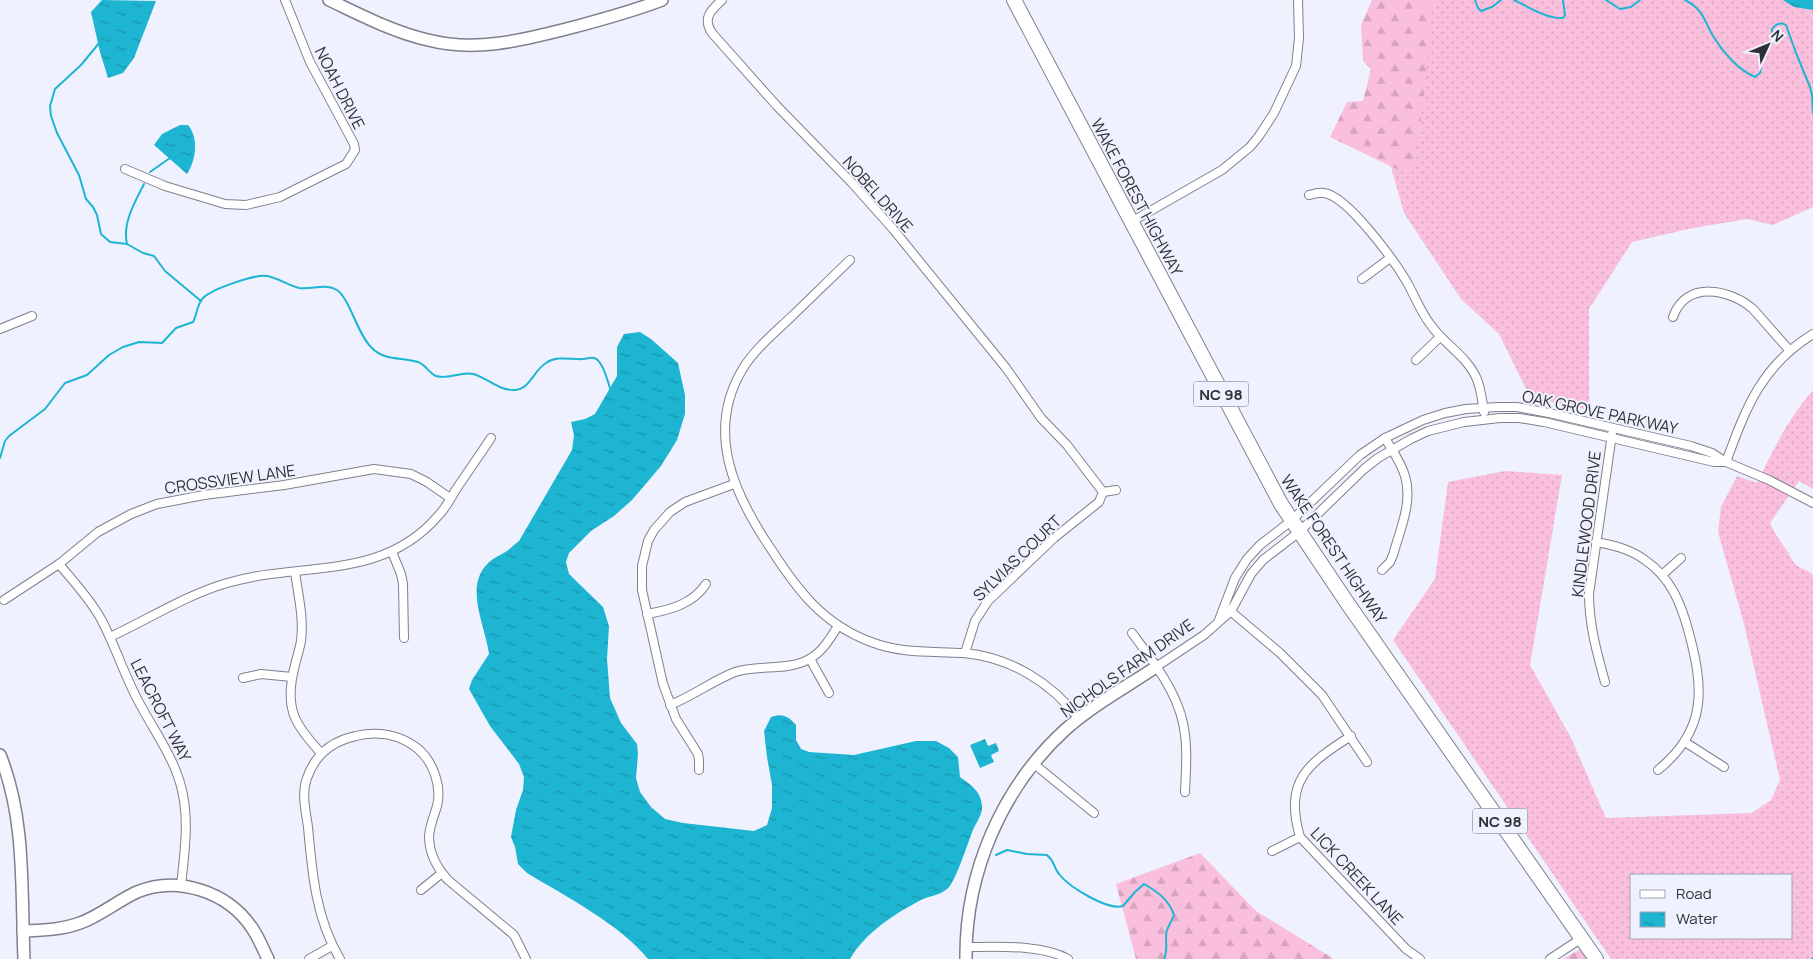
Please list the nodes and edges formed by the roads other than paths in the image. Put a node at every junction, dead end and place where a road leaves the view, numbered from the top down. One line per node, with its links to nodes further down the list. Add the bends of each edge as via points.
1 (285, 0): 7 (street, NOAH DRIVE, via 310,62 354,144 355,150 346,164 280,197 246,205 224,204)
2 (329, 0): 3 (street, via 409,35 474,46 543,35)
3 (662, 0)
4 (722, 0): 30 (street, NOBEL DRIVE, via 708,15 707,24 712,33 893,229)
5 (1014, 0): 9 (highway, WAKE FOREST HIGHWAY / NC 98)
6 (1298, 0): 9 (street, via 1296,66 1274,113 1259,136 1222,170)
7 (125, 169)
8 (1309, 195): 10 (street, via 1323,193 1337,199 1372,234)
9 (1131, 222): 33 (highway, WAKE FOREST HIGHWAY / NC 98, via 1262,471)
10 (1390, 258): 12 (street); 17 (street)
11 (850, 260): 28 (street, via 758,348 738,378 730,400 725,434)
12 (1362, 279)
13 (32, 316): 15 (street)
14 (1673, 316): 18 (street, via 1682,302 1694,294 1731,295 1753,309)
15 (0, 329)
16 (1813, 334): 18 (street)
17 (1440, 337): 19 (street); 20 (street, via 1475,374)
18 (1790, 350): 27 (street, via 1753,396)
19 (1416, 360)
20 (1483, 407): 21 (street); 22 (street, OAK GROVE PARKWAY, via 1536,410); 25 (street, OAK GROVE PARKWAY, via 1445,413)
21 (1485, 419): 23 (street, OAK GROVE PARKWAY, via 1519,418); 26 (street, OAK GROVE PARKWAY, via 1428,431)
22 (1613, 428): 23 (street, KINDLEWOOD DRIVE); 27 (street, OAK GROVE PARKWAY, via 1712,452)
23 (1611, 437): 27 (street, OAK GROVE PARKWAY, via 1714,462); 34 (street, KINDLEWOOD DRIVE)
24 (491, 438): 31 (street)
25 (1385, 438): 26 (street); 33 (street, OAK GROVE PARKWAY, via 1351,463)
26 (1392, 450): 33 (street, OAK GROVE PARKWAY, via 1364,469); 38 (street, via 1405,476 1408,497 1394,556)
27 (1726, 462): 32 (street, OAK GROVE PARKWAY)
28 (734, 484): 44 (street, via 685,502 670,512 654,530 644,550 641,573); 45 (street, via 748,514 794,584)
29 (1116, 490): 30 (street)
30 (1104, 492): 49 (street, SYLVIAS COURT, via 1099,502 1044,547 988,601 975,621)
31 (450, 498): 35 (street, via 424,531); 37 (street, CROSSVIEW LANE, via 411,474 374,469 284,486 204,495 157,504 131,514 93,536)
32 (1813, 503)
33 (1295, 527): 43 (street, NICHOLS FARM DRIVE, via 1257,567); 43 (street, NICHOLS FARM DRIVE, via 1260,545 1247,559 1235,578); 75 (highway, WAKE FOREST HIGHWAY / NC 98)
34 (1596, 542): 40 (street, via 1624,548); 54 (street, KINDLEWOOD DRIVE, via 1589,605 1593,640)
35 (392, 552): 39 (street, via 363,562); 48 (street, via 403,584)
36 (1681, 558): 40 (street)
37 (59, 564): 42 (street, CROSSVIEW LANE); 47 (street, LEACROFT WAY, via 100,617)
38 (1382, 570)
39 (295, 572): 47 (street, via 248,578 209,589); 52 (street, via 302,628)
40 (1662, 575): 59 (street, via 1683,610 1700,683 1698,708)
41 (706, 584): 44 (street, via 696,596 679,606)
42 (4, 600)
43 (1227, 609): 51 (street, NICHOLS FARM DRIVE, via 1204,636); 58 (street, via 1280,653 1322,696)
44 (647, 614): 56 (street)
45 (838, 626): 49 (street, via 887,647 922,653); 50 (street)
46 (1132, 634): 51 (street)
47 (110, 637): 72 (street, LEACROFT WAY, via 127,679 180,779 186,812)
48 (404, 638)
49 (965, 653): 57 (street, via 1023,671 1059,696)
50 (810, 659): 55 (street); 56 (street, via 790,666 738,671)
51 (1156, 667): 57 (street, NICHOLS FARM DRIVE); 67 (street, via 1176,702 1183,723)
52 (292, 677): 53 (street, via 261,674); 60 (street, via 290,700 294,719)
53 (243, 678)
54 (1605, 682)
55 (829, 693)
56 (670, 705): 65 (street, via 698,754)
57 (1079, 719): 63 (street, NICHOLS FARM DRIVE)
58 (1351, 736): 62 (street); 69 (street, LICK CREEK LANE, via 1312,764 1300,779 1294,817)
59 (1685, 742): 64 (street); 66 (street)
60 (321, 753): 71 (street, via 347,738 378,733 392,735 417,748 433,769 437,783 438,796 429,837 433,858); 76 (street, via 306,779 304,792 313,880)
61 (0, 755): 74 (street, via 17,819)
62 (1367, 762)
63 (1034, 764): 68 (street); 77 (street, NICHOLS FARM DRIVE, via 1006,805 987,846 973,888)
64 (1724, 768)
65 (699, 770)
66 (1658, 770)
67 (1185, 792)
68 (1094, 813)
69 (1300, 837): 70 (street); 84 (street, LICK CREEK LANE, via 1406,949)
70 (1272, 851)
71 (442, 873): 73 (street); 82 (street, via 514,935)
72 (181, 886): 74 (street, via 140,891 79,924); 79 (street, via 211,894 234,908 252,927)
73 (421, 890)
74 (23, 930): 78 (street)
75 (1582, 938): 85 (street); 86 (highway, WAKE FOREST HIGHWAY / NC 98)
76 (332, 946): 80 (street); 81 (street)
77 (966, 953): 83 (street, via 1040,949)
78 (24, 959)
79 (268, 959)
80 (308, 959)
81 (340, 959)
82 (526, 959)
83 (1068, 959)
84 (1420, 959)
85 (1550, 959)
86 (1596, 959)

